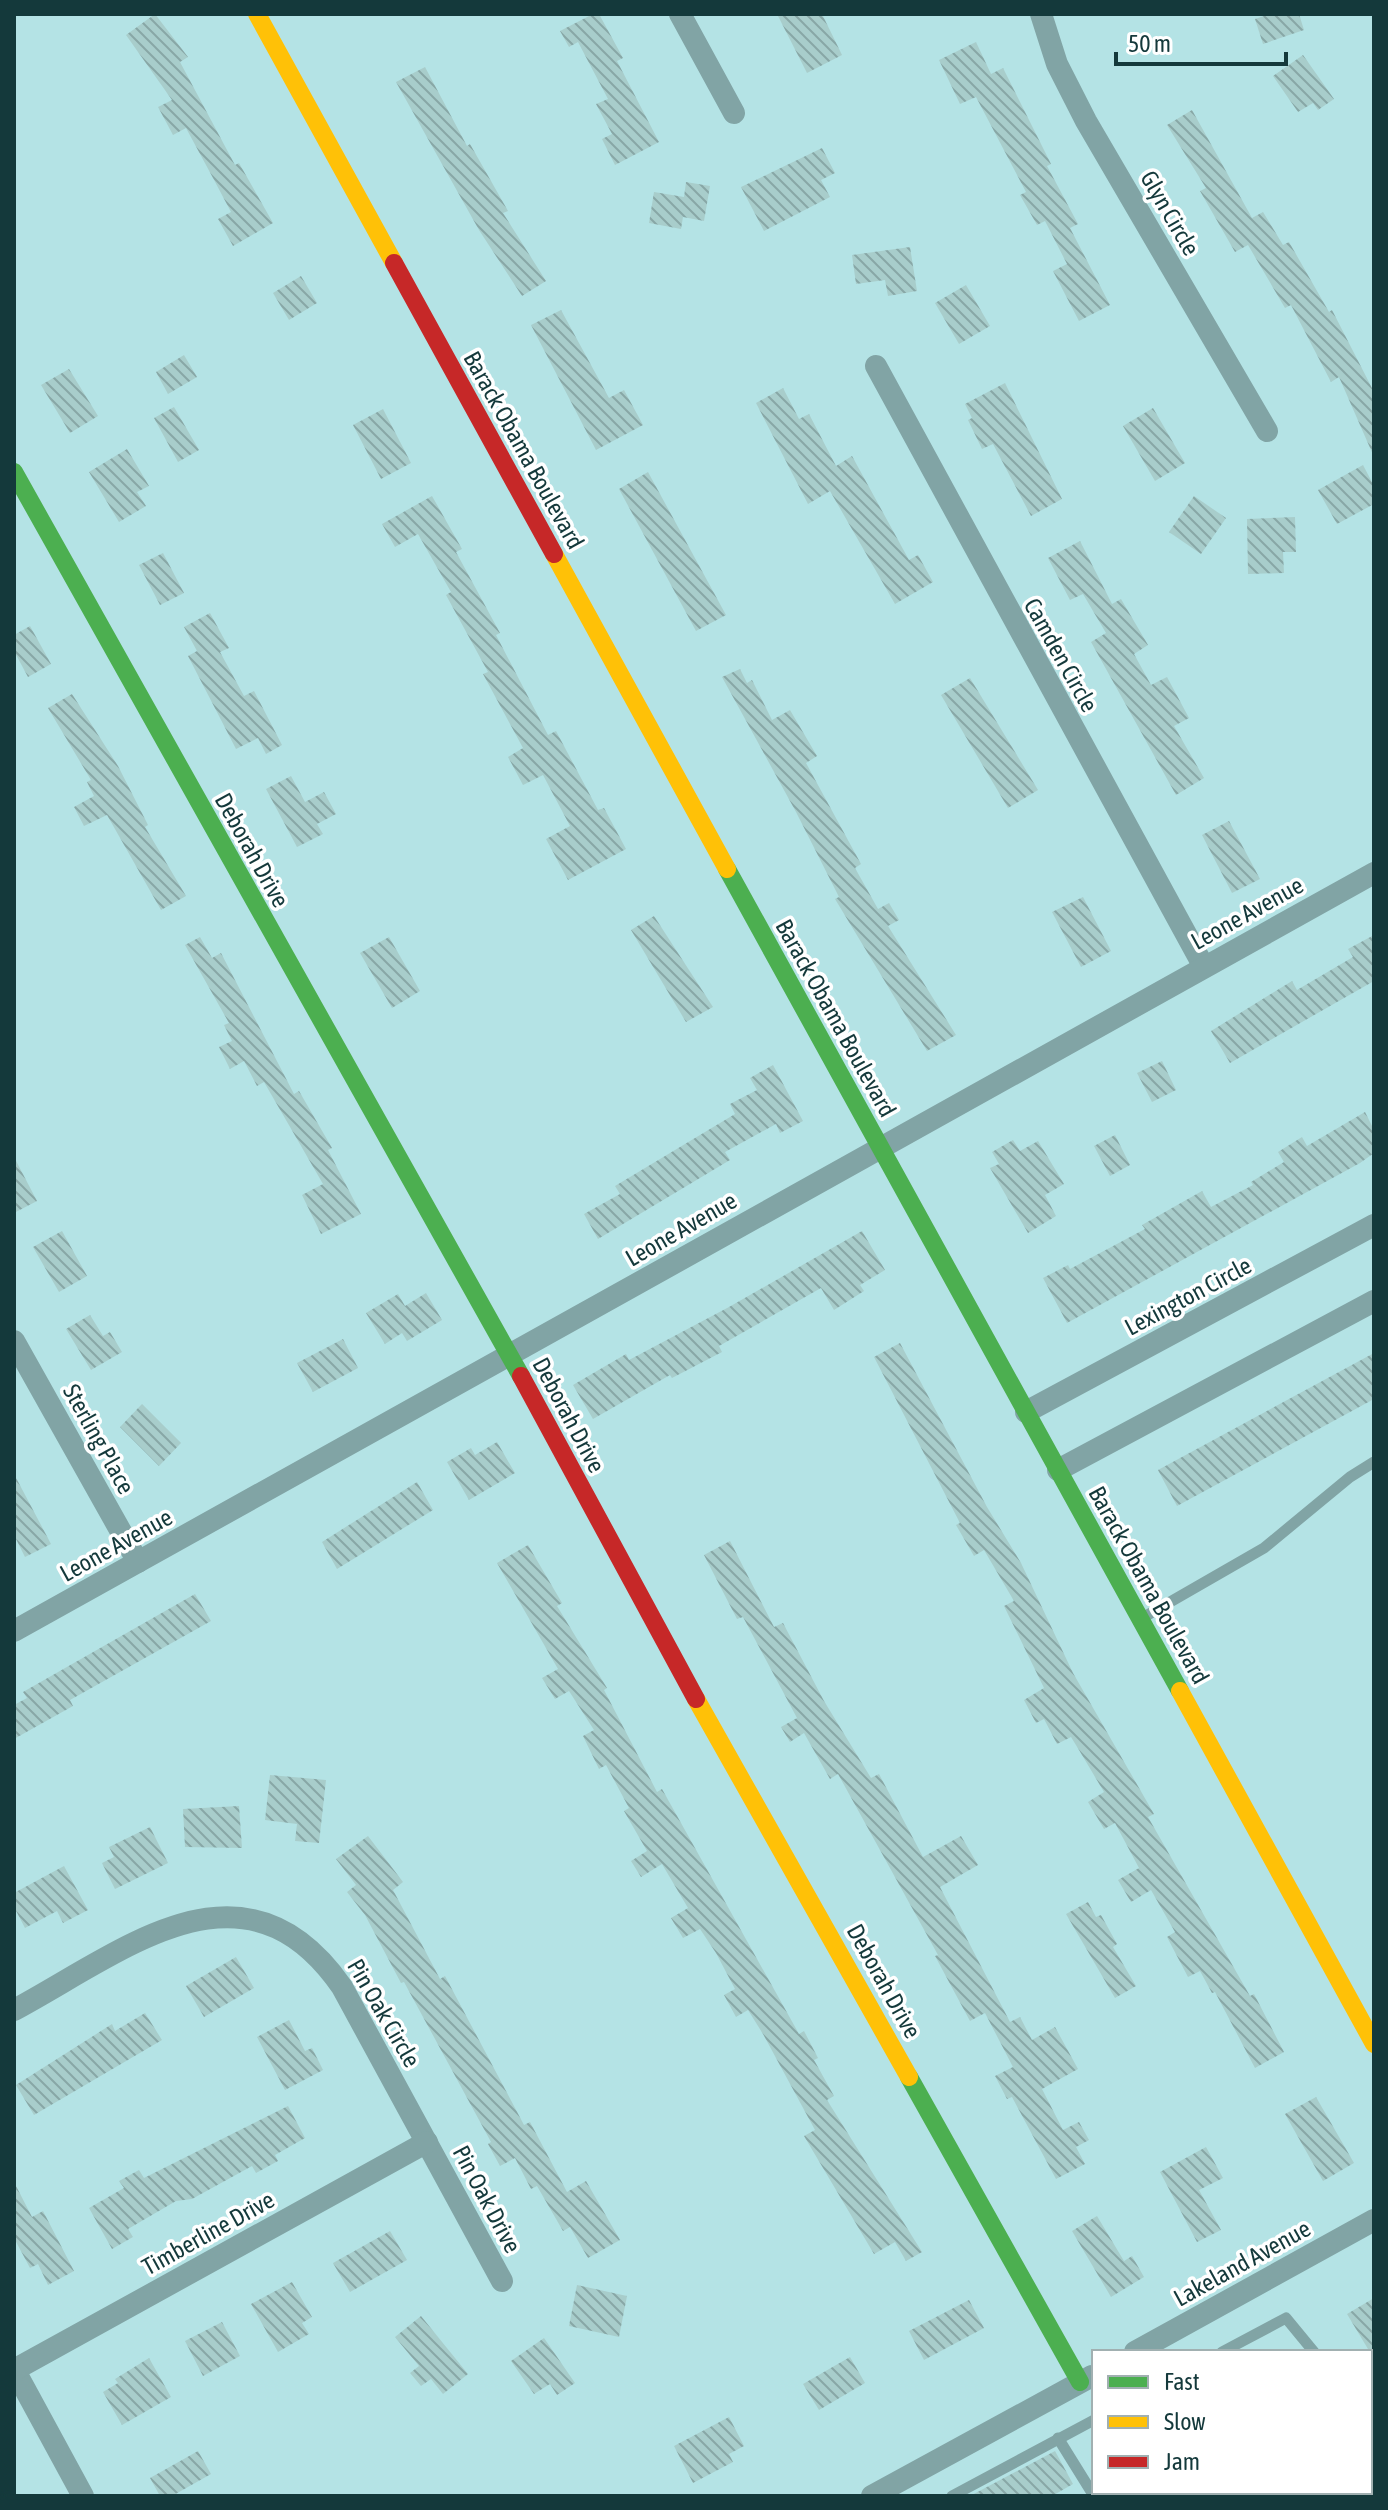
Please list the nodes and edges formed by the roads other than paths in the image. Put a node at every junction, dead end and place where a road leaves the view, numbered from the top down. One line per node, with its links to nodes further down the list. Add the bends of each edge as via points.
1 (257, 14): 10 (main road, Barack Obama Boulevard)
2 (680, 14): 4 (street)
3 (1041, 14): 6 (street, Glyn Circle, via 1057,64 1086,121)
4 (734, 113)
5 (876, 366): 9 (street, Camden Circle)
6 (1267, 431)
7 (14, 472): 14 (main road, Deborah Drive)
8 (1374, 873): 9 (street, Leone Avenue)
9 (1204, 967): 10 (street, Leone Avenue)
10 (881, 1150): 14 (street, Leone Avenue); 15 (main road, Barack Obama Boulevard)
11 (1374, 1225): 15 (street, Lexington Circle)
12 (1374, 1301): 17 (street)
13 (14, 1341): 18 (street, Sterling Place)
14 (509, 1355): 18 (street, Leone Avenue); 30 (main road, Deborah Drive, via 701,1707)
15 (1026, 1412): 17 (main road, Barack Obama Boulevard)
16 (1374, 1462): 19 (lane, via 1264,1548)
17 (1058, 1470): 19 (main road, Barack Obama Boulevard)
18 (138, 1562): 20 (street, Leone Avenue)
19 (1140, 1620): 22 (main road, Barack Obama Boulevard)
20 (14, 1631)
21 (14, 2010): 23 (street, Pin Oak Circle, via 171,1924 202,1917 252,1917 288,1932 326,1963)
22 (1374, 2044)
23 (427, 2142): 25 (street, Pin Oak Drive); 29 (street, Timberline Drive)
24 (1374, 2220): 26 (street, Lakeland Avenue)
25 (502, 2281)
26 (1139, 2350)
27 (1226, 2350): 28 (lane, via 1286,2318)
28 (1312, 2350)
29 (14, 2370): 34 (street)
30 (1087, 2379): 35 (street)
31 (1092, 2421): 32 (lane)
32 (1058, 2438): 33 (lane); 36 (lane)
33 (1092, 2493)
34 (83, 2496)
35 (872, 2496)
36 (952, 2496)

